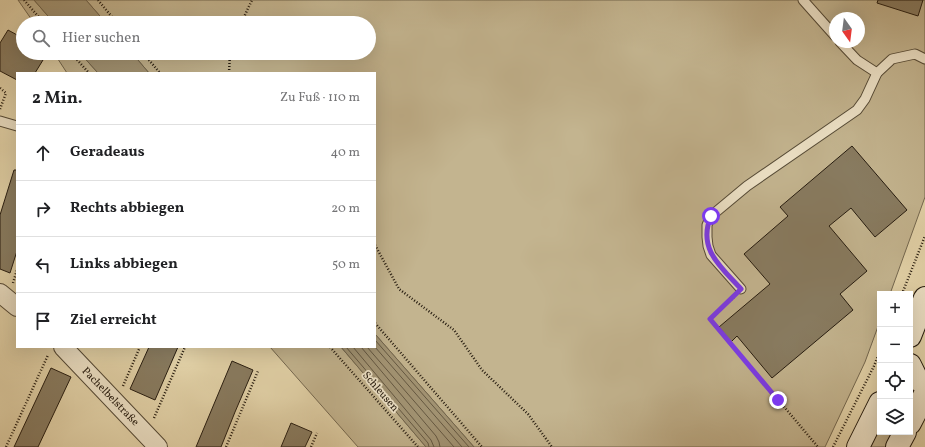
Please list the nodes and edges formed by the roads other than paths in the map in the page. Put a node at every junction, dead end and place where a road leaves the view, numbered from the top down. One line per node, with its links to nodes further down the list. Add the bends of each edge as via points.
1 (803, 0): 2 (lane)
2 (829, 29)
3 (846, 48): 5 (lane, via 857,60)
4 (925, 58): 5 (lane, via 915,54 892,59)
5 (877, 73): 8 (lane, via 857,110 747,186 711,216 707,225 711,254)
6 (0, 121): 7 (lane)
7 (16, 126)
8 (741, 289)
9 (0, 293): 11 (street)
10 (925, 298): 12 (main road)
11 (16, 306)
12 (913, 328)
13 (56, 350): 20 (street, Pachelbelstraße, via 115,403)
14 (913, 371): 15 (main road, via 917,379)
15 (925, 384)
16 (925, 394): 18 (main road)
17 (877, 409): 21 (main road)
18 (913, 418)
19 (903, 435): 22 (main road)
20 (152, 441)
21 (858, 447)
22 (897, 447)

